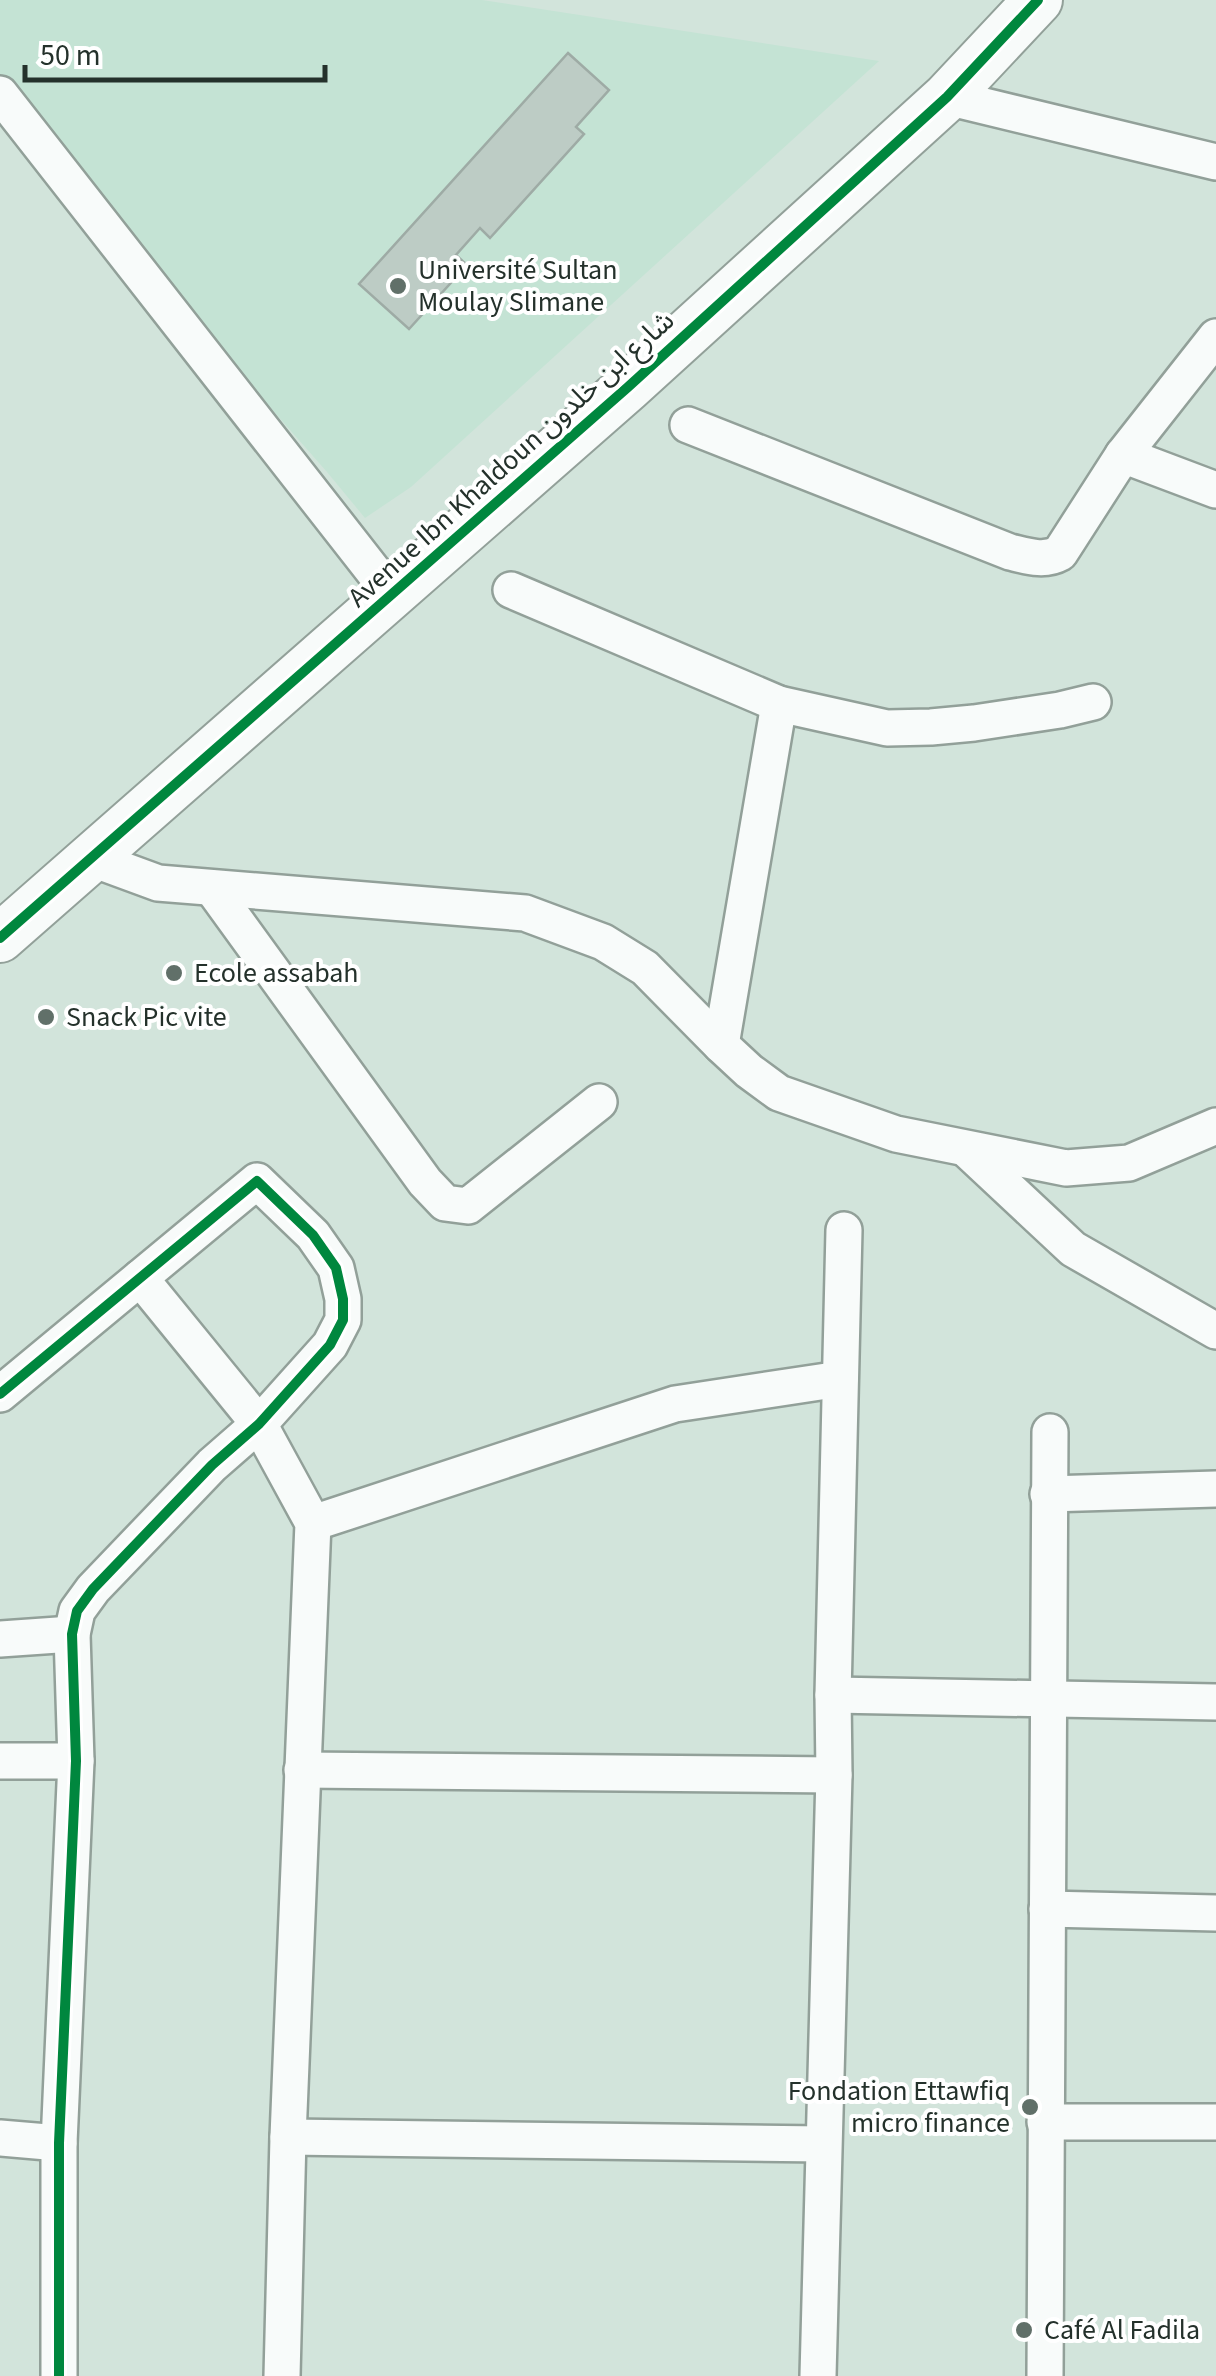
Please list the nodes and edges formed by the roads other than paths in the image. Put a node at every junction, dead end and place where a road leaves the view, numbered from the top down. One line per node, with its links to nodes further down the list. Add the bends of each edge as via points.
1 (1038, 0): 3 (street, Avenue Ibn Khaldoun شارع ابن خلدون)
2 (0, 94): 10 (street)
3 (947, 97): 4 (street); 10 (street, Avenue Ibn Khaldoun شارع ابن خلدون)
4 (1216, 162)
5 (1216, 337): 7 (street)
6 (688, 426): 7 (street, via 1031,558 1060,553)
7 (1123, 456): 8 (street)
8 (1216, 490)
9 (511, 590): 12 (street)
10 (392, 595): 13 (street, Avenue Ibn Khaldoun شارع ابن خلدون)
11 (1094, 702): 12 (street, via 887,728)
12 (779, 704): 16 (street)
13 (90, 858): 14 (street, via 158,883); 15 (street, Avenue Ibn Khaldoun شارع ابن خلدون)
14 (212, 888): 16 (street, via 525,913 603,942 645,968); 17 (street, via 445,1203 468,1206)
15 (0, 938)
16 (720, 1046): 19 (street, via 779,1093 896,1134)
17 (599, 1102)
18 (1216, 1126): 19 (street, via 1128,1163 1066,1168)
19 (966, 1149): 22 (street, via 1073,1249)
20 (844, 1230): 23 (street)
21 (140, 1278): 24 (street); 25 (street); 25 (street, via 257,1181 314,1235 336,1268 342,1320 330,1345)
22 (1216, 1330)
23 (840, 1379): 29 (street, via 675,1404); 32 (street)
24 (0, 1394)
25 (259, 1424): 29 (street); 30 (street, via 94,1590 77,1611)
26 (1050, 1432): 28 (street)
27 (1216, 1489): 28 (street)
28 (1048, 1494): 33 (street)
29 (314, 1523): 37 (street)
30 (72, 1634): 31 (street); 36 (street)
31 (0, 1639)
32 (833, 1695): 33 (street); 38 (street)
33 (1048, 1700): 34 (street); 39 (street)
34 (1216, 1702)
35 (0, 1761): 36 (street)
36 (76, 1761): 45 (street)
37 (302, 1770): 38 (street); 43 (street)
38 (834, 1775): 46 (street)
39 (1047, 1909): 40 (street); 41 (street)
40 (1216, 1914)
41 (1045, 2122): 42 (street); 50 (street)
42 (1216, 2122)
43 (288, 2137): 46 (street); 48 (street)
44 (0, 2138): 45 (street)
45 (59, 2142): 47 (street)
46 (823, 2144): 49 (street)
47 (59, 2376)
48 (282, 2376)
49 (818, 2376)
50 (1044, 2376)

